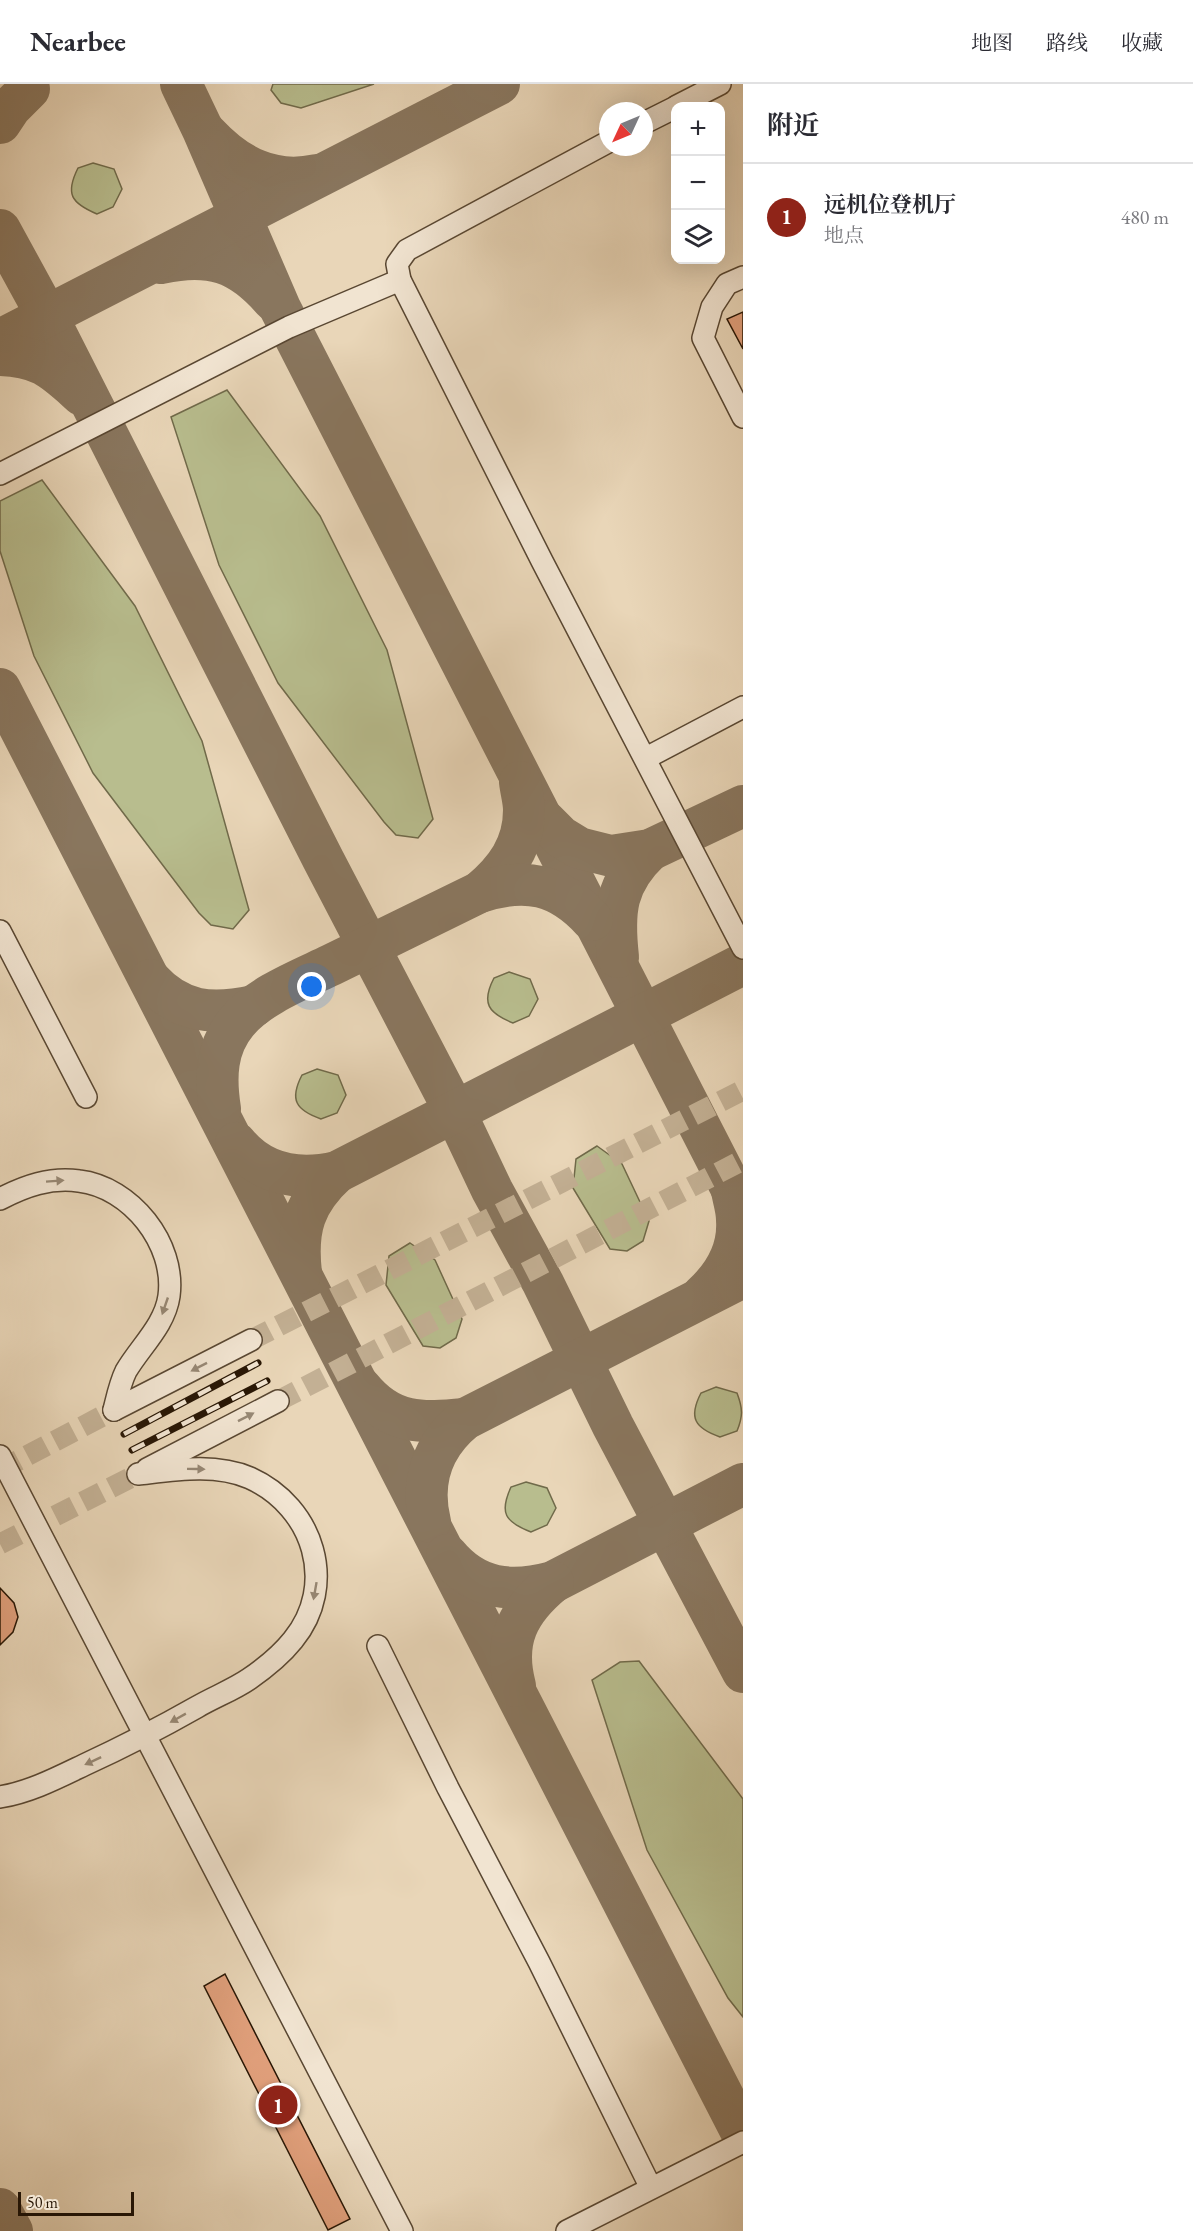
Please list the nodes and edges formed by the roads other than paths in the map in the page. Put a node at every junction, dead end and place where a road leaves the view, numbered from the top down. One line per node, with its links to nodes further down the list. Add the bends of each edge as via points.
1 (720, 84): 2 (lane)
2 (686, 102)
3 (671, 110): 4 (lane)
4 (653, 118)
5 (599, 147): 7 (lane, via 407,250 398,264)
6 (743, 277): 8 (lane, via 727,284 712,307 703,338)
7 (400, 280): 9 (lane, via 289,327); 11 (lane)
8 (743, 417)
9 (0, 474)
10 (743, 707): 11 (lane)
11 (646, 758): 13 (lane)
12 (0, 931): 14 (lane)
13 (743, 948)
14 (86, 1097)
15 (0, 1199): 16 (lane, via 36,1183 57,1180 100,1186 137,1212 162,1246 169,1296 160,1320 125,1372 114,1410)
16 (251, 1340)
17 (278, 1401): 20 (lane, via 138,1474 196,1468 222,1471 249,1478 272,1491 306,1531 315,1554 317,1588 306,1624 276,1659 248,1680)
18 (0, 1456): 20 (lane)
19 (378, 1646): 23 (lane)
20 (146, 1736): 21 (lane, one-way to 21, via 53,1780); 24 (lane)
21 (0, 1797)
22 (743, 2142): 23 (lane)
23 (651, 2188): 25 (lane)
24 (402, 2231)
25 (567, 2231)

